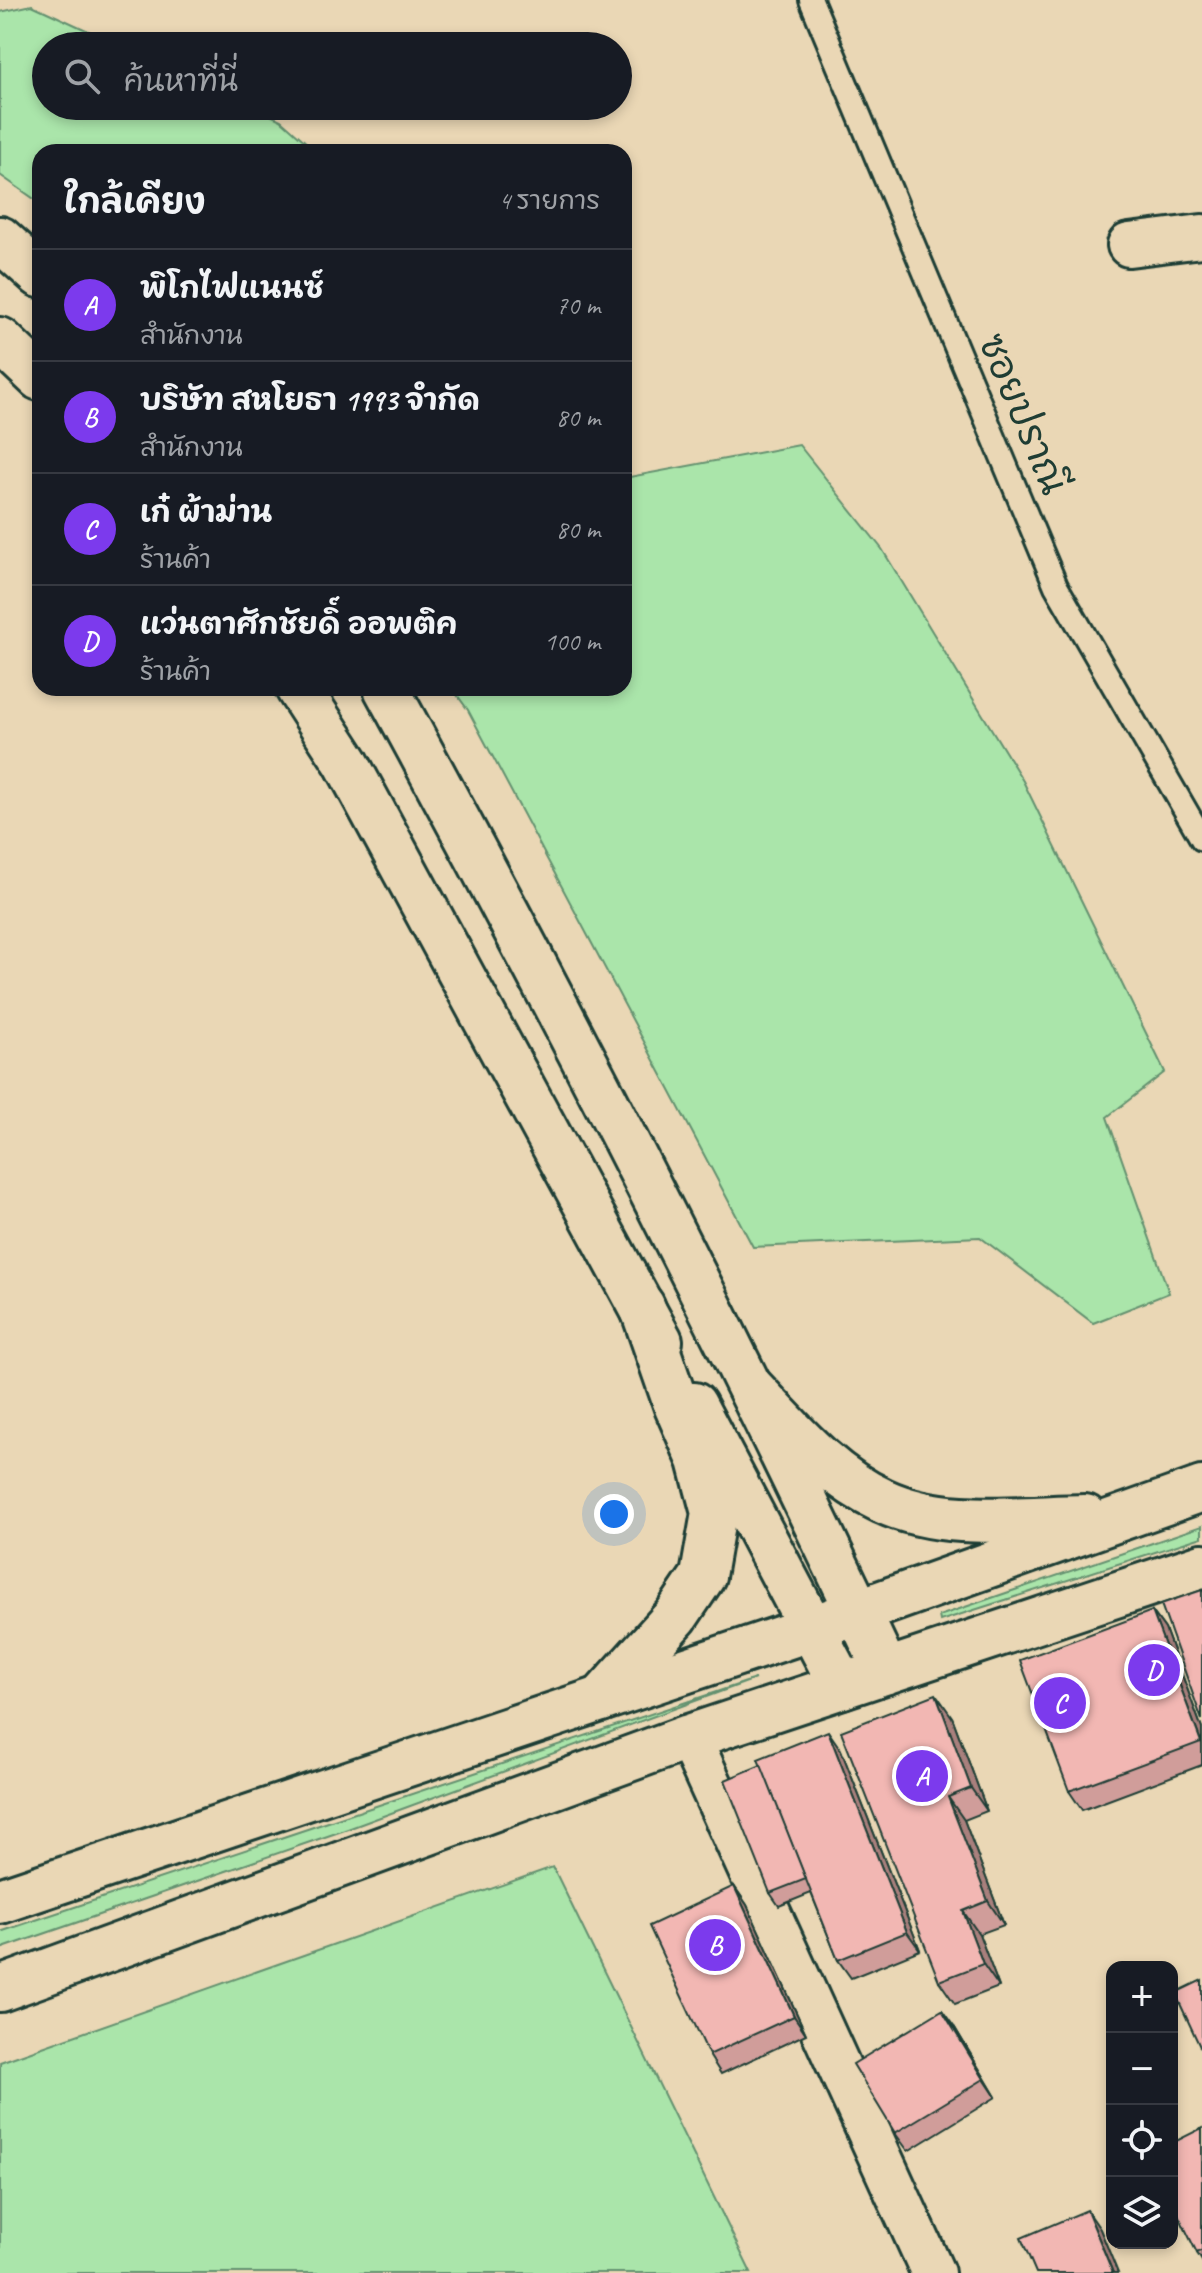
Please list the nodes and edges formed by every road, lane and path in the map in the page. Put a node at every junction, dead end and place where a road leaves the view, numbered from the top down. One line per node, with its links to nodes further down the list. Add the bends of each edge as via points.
1 (811, 0): 10 (lane, ซอยปราณี, via 1056,586)
2 (1202, 236): 4 (street)
3 (0, 239): 5 (main road)
4 (1129, 245)
5 (32, 268)
6 (0, 340): 7 (main road)
7 (32, 370)
8 (303, 696): 11 (main road, via 346,762)
9 (390, 696): 12 (main road, via 496,889)
10 (1202, 839)
11 (642, 1306): 17 (main road); 20 (main road, via 700,1460 714,1513 703,1576 676,1616)
12 (752, 1389): 14 (main road, via 824,1463 883,1502 945,1518); 16 (main road)
13 (1202, 1489): 14 (main road)
14 (1121, 1516): 16 (main road)
15 (1202, 1566): 18 (main road)
16 (858, 1612): 17 (main road); 18 (main road)
17 (812, 1628): 19 (main road); 20 (main road)
18 (886, 1671): 19 (main road)
19 (842, 1686): 21 (main road)
20 (599, 1701): 22 (main road)
21 (689, 1737): 23 (main road); 24 (street)
22 (0, 1901)
23 (0, 1989)
24 (933, 2273)

